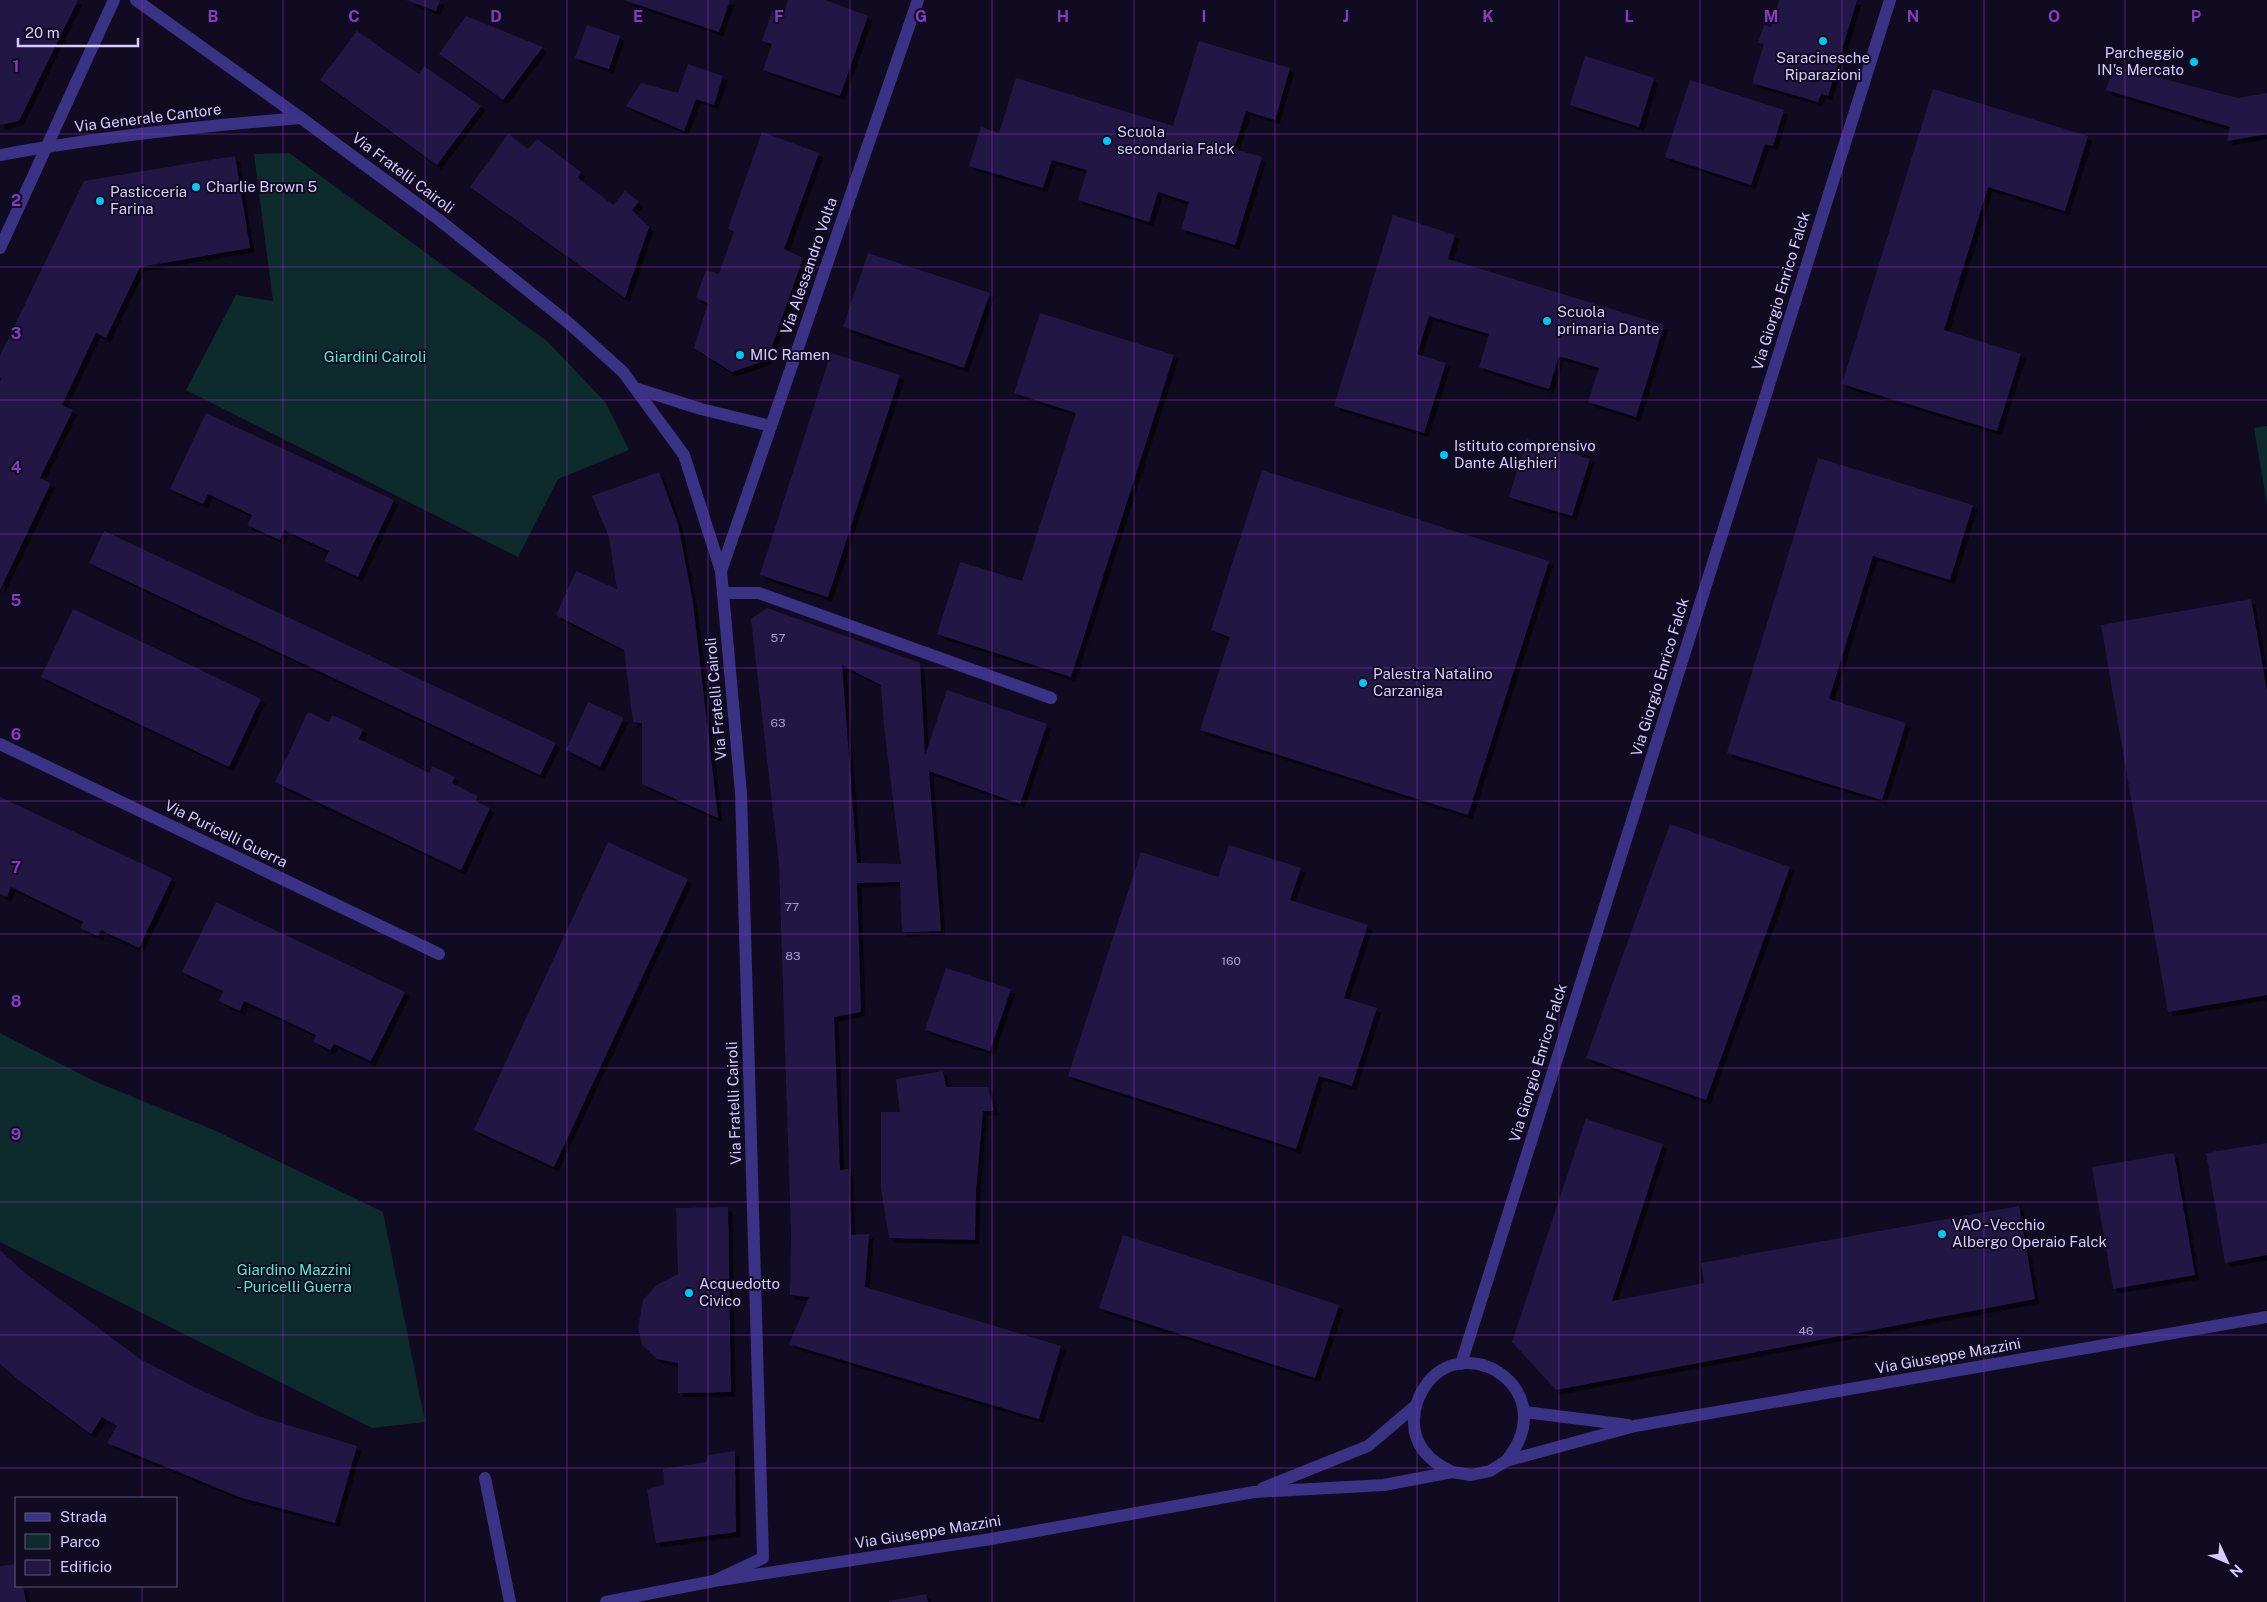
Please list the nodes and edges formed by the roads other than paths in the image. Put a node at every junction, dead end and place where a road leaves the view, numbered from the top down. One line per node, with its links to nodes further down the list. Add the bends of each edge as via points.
1 (114, 0): 6 (street)
2 (136, 0): 5 (street, Via Fratelli Cairoli)
3 (918, 0): 10 (street, Via Alessandro Volta)
4 (1890, 0): 17 (street, Via Giorgio Enrico Falck)
5 (301, 118): 6 (street, Via Generale Cantore); 9 (street, Via Fratelli Cairoli, via 438,219 571,325)
6 (46, 146): 7 (street, Via Generale Cantore); 8 (street)
7 (0, 155)
8 (0, 248)
9 (638, 389): 10 (street); 11 (street, Via Fratelli Cairoli, via 684,455)
10 (771, 426): 11 (street, Via Alessandro Volta)
11 (721, 571): 12 (street, Via Fratelli Cairoli)
12 (723, 593): 13 (street, via 759,593); 25 (street, Via Fratelli Cairoli, via 742,793 763,1558)
13 (1051, 698)
14 (0, 744): 15 (street, Via Puricelli Guerra)
15 (439, 954)
16 (2267, 1317): 20 (street, Via Giuseppe Mazzini)
17 (1461, 1364): 18 (street, Via Giuseppe Mazzini, via 1431,1378); 19 (street, Via Giuseppe Mazzini, via 1478,1364 1495,1370 1510,1381 1520,1395)
18 (1414, 1406): 22 (street, Via Giuseppe Mazzini, via 1413,1423 1425,1453 1437,1465); 24 (street, Via Giuseppe Mazzini, via 1368,1446)
19 (1525, 1412): 20 (street, Via Giuseppe Mazzini); 21 (street, Via Giuseppe Mazzini, via 1524,1430 1518,1447)
20 (1635, 1426): 21 (street, Via Giuseppe Mazzini)
21 (1506, 1461): 22 (street, Via Giuseppe Mazzini, via 1490,1471 1471,1475)
22 (1452, 1472): 24 (street, Via Giuseppe Mazzini, via 1384,1485)
23 (485, 1478): 26 (street)
24 (1254, 1492): 25 (street, Via Giuseppe Mazzini, via 991,1539)
25 (714, 1581): 27 (street, Via Giuseppe Mazzini)
26 (510, 1602)
27 (606, 1602)

